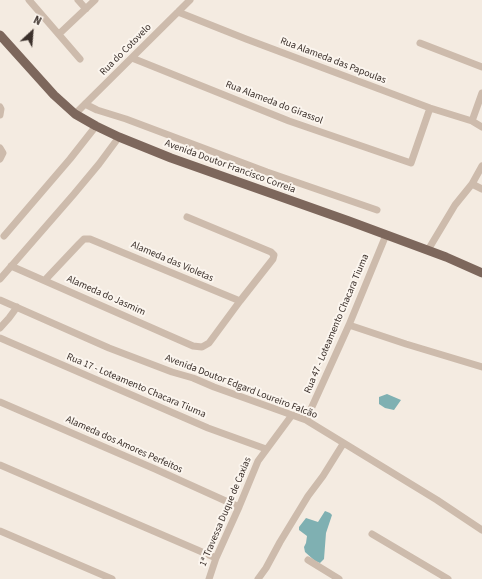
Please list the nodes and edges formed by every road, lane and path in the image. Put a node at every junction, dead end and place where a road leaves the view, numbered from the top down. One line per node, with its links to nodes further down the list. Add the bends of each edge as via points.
1 (29, 0): 7 (street)
2 (78, 0): 5 (street)
3 (95, 0): 5 (street)
4 (190, 0): 6 (street, Rua do Cotovelo)
5 (86, 8): 7 (street)
6 (178, 12): 10 (street, Rua do Cotovelo); 16 (street, Rua Alameda das Papoulas)
7 (59, 34): 11 (street)
8 (0, 35): 17 (main road, Avenida Doutor Francisco Correia, via 49,90)
9 (420, 43): 12 (street)
10 (132, 58): 14 (street, Rua do Cotovelo); 16 (street, Rua Alameda do Girassol, via 289,120 411,163)
11 (80, 60)
12 (482, 67)
13 (482, 93): 19 (street)
14 (85, 104): 17 (street, Rua do Cotovelo); 28 (street)
15 (0, 106): 18 (street)
16 (430, 108): 19 (street, Rua Alameda das Papoulas)
17 (75, 114): 20 (main road, Avenida Doutor Francisco Correia)
18 (0, 115)
19 (472, 122): 21 (street, Rua Alameda das Papoulas)
20 (96, 126): 22 (main road, Avenida Doutor Francisco Correia); 31 (street)
21 (482, 127)
22 (119, 137): 30 (main road, Avenida Doutor Francisco Correia); 33 (street, via 74,194)
23 (0, 148): 24 (street, via 3,153)
24 (0, 159)
25 (482, 166): 26 (street)
26 (472, 184): 27 (street); 32 (street, via 455,205)
27 (482, 189)
28 (377, 210)
29 (187, 217): 38 (street, via 274,255)
30 (386, 235): 32 (main road, Avenida Doutor Francisco Correia); 40 (street, Rua 47 - Loteamento Chacara Tiuma)
31 (4, 236)
32 (428, 250): 34 (main road, Avenida Doutor Francisco Correia)
33 (11, 266): 35 (street); 36 (street, Alameda do Jasmim)
34 (482, 273)
35 (0, 279)
36 (45, 280): 38 (street, Alameda das Violetas, via 84,239 90,239); 38 (street, Alameda do Jasmim, via 193,346 202,347 209,343)
37 (0, 300): 39 (street, Avenida Doutor Edgard Loureiro Falcão)
38 (240, 301)
39 (17, 307): 41 (street); 45 (street, Avenida Doutor Edgard Loureiro Falcão, via 108,348)
40 (349, 325): 43 (street); 46 (street, Rua 47 - Loteamento Chacara Tiuma)
41 (0, 328)
42 (0, 338): 48 (street, Rua 17 - Loteamento Chacara Tiuma, via 208,428)
43 (482, 366)
44 (0, 402): 50 (street, Alameda dos Amores Perfeitos)
45 (292, 415): 46 (street, Avenida Doutor Edgard Loureiro Falcão); 48 (street, 1ª Travessa Duque de Caxias)
46 (306, 420): 47 (street, Avenida Doutor Edgard Loureiro Falcão)
47 (343, 444): 51 (street, Avenida Doutor Edgard Loureiro Falcão); 58 (street)
48 (266, 449): 50 (street, 1ª Travessa Duque de Caxias, via 258,461)
49 (0, 465): 54 (street)
50 (239, 507): 54 (street, 1ª Travessa Duque de Caxias)
51 (482, 530)
52 (0, 531): 56 (street)
53 (372, 534): 60 (street)
54 (216, 558): 57 (street, 1ª Travessa Duque de Caxias)
55 (308, 560): 59 (street)
56 (112, 579)
57 (209, 579)
58 (258, 579)
59 (339, 579)
60 (448, 579)

